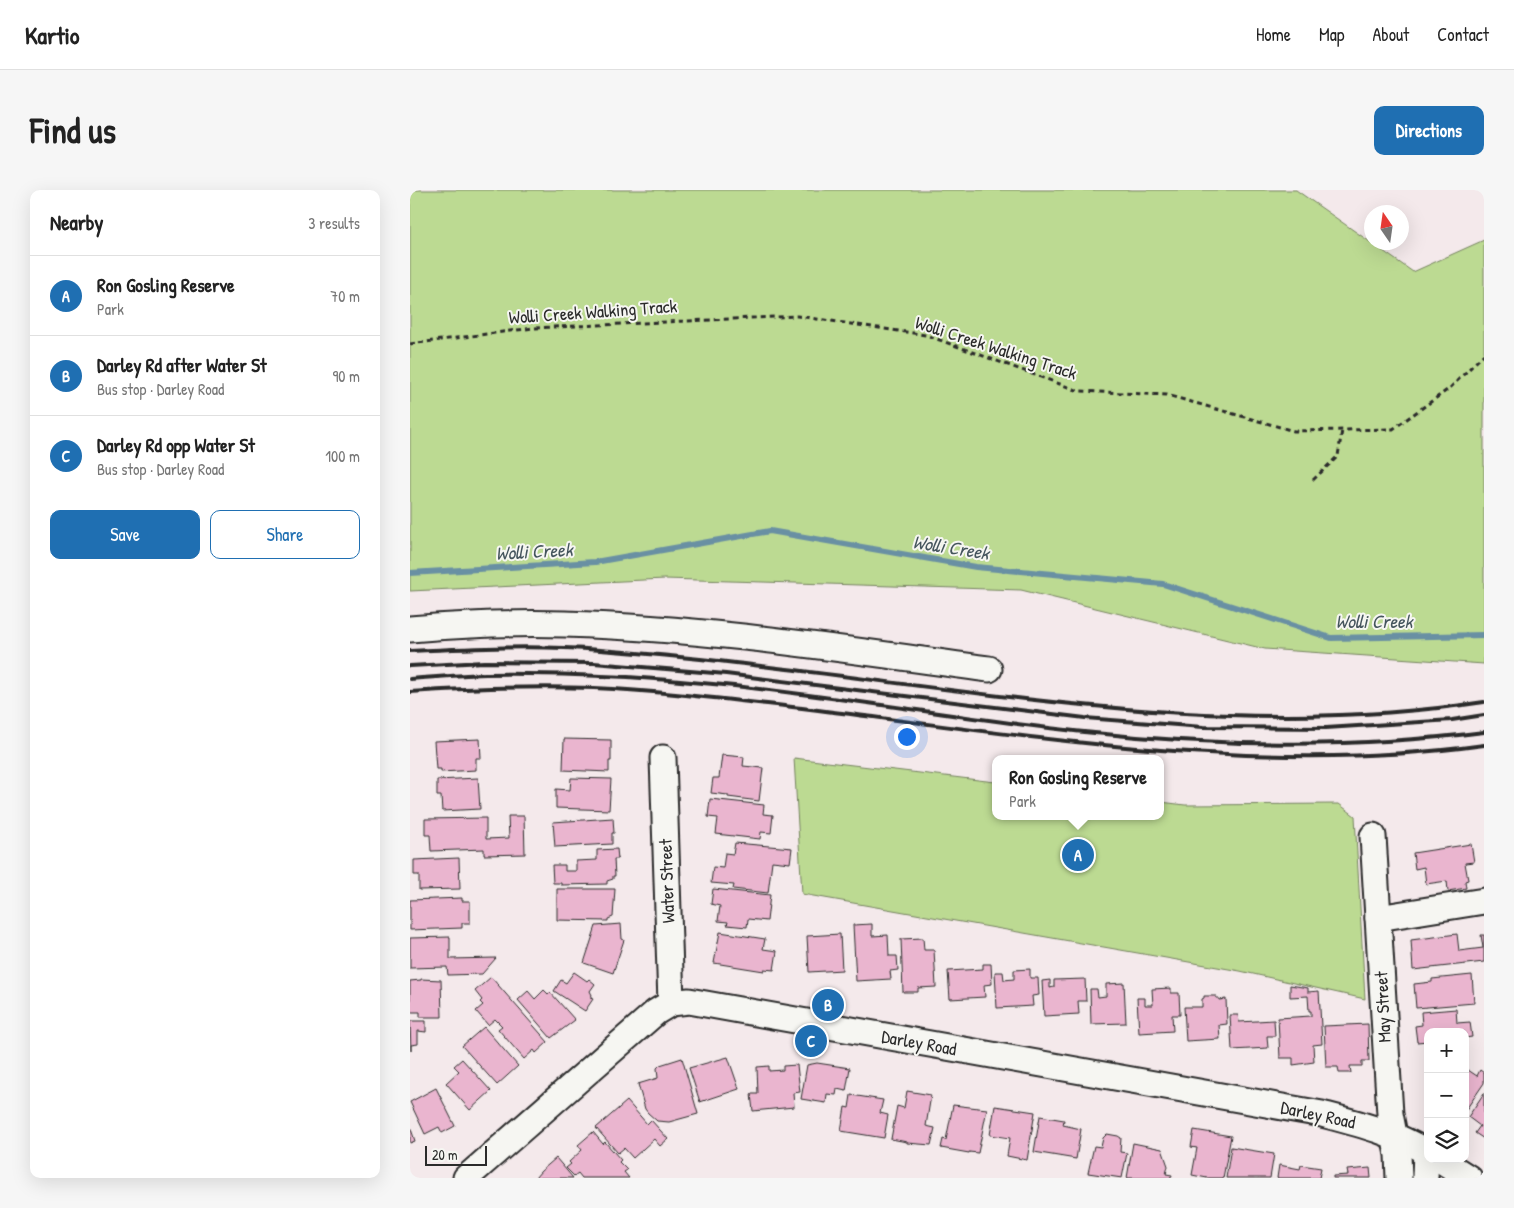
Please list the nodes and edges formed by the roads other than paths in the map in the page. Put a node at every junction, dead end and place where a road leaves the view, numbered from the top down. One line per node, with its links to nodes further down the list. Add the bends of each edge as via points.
1 (410, 629): 2 (street, via 564,624 686,631)
2 (989, 669)
3 (663, 758): 7 (street, Water Street)
4 (1373, 836): 6 (street, May Street)
5 (1484, 901): 6 (street)
6 (1378, 918): 8 (street, May Street)
7 (671, 1002): 8 (street, Darley Road, via 689,1001 1322,1114); 12 (street)
8 (1394, 1135): 9 (street, Darley Road); 13 (street, May Street)
9 (1424, 1150)
10 (1429, 1163): 14 (street)
11 (1445, 1163): 15 (street, Darley Road)
12 (466, 1178)
13 (1399, 1178)
14 (1425, 1178)
15 (1469, 1178)

